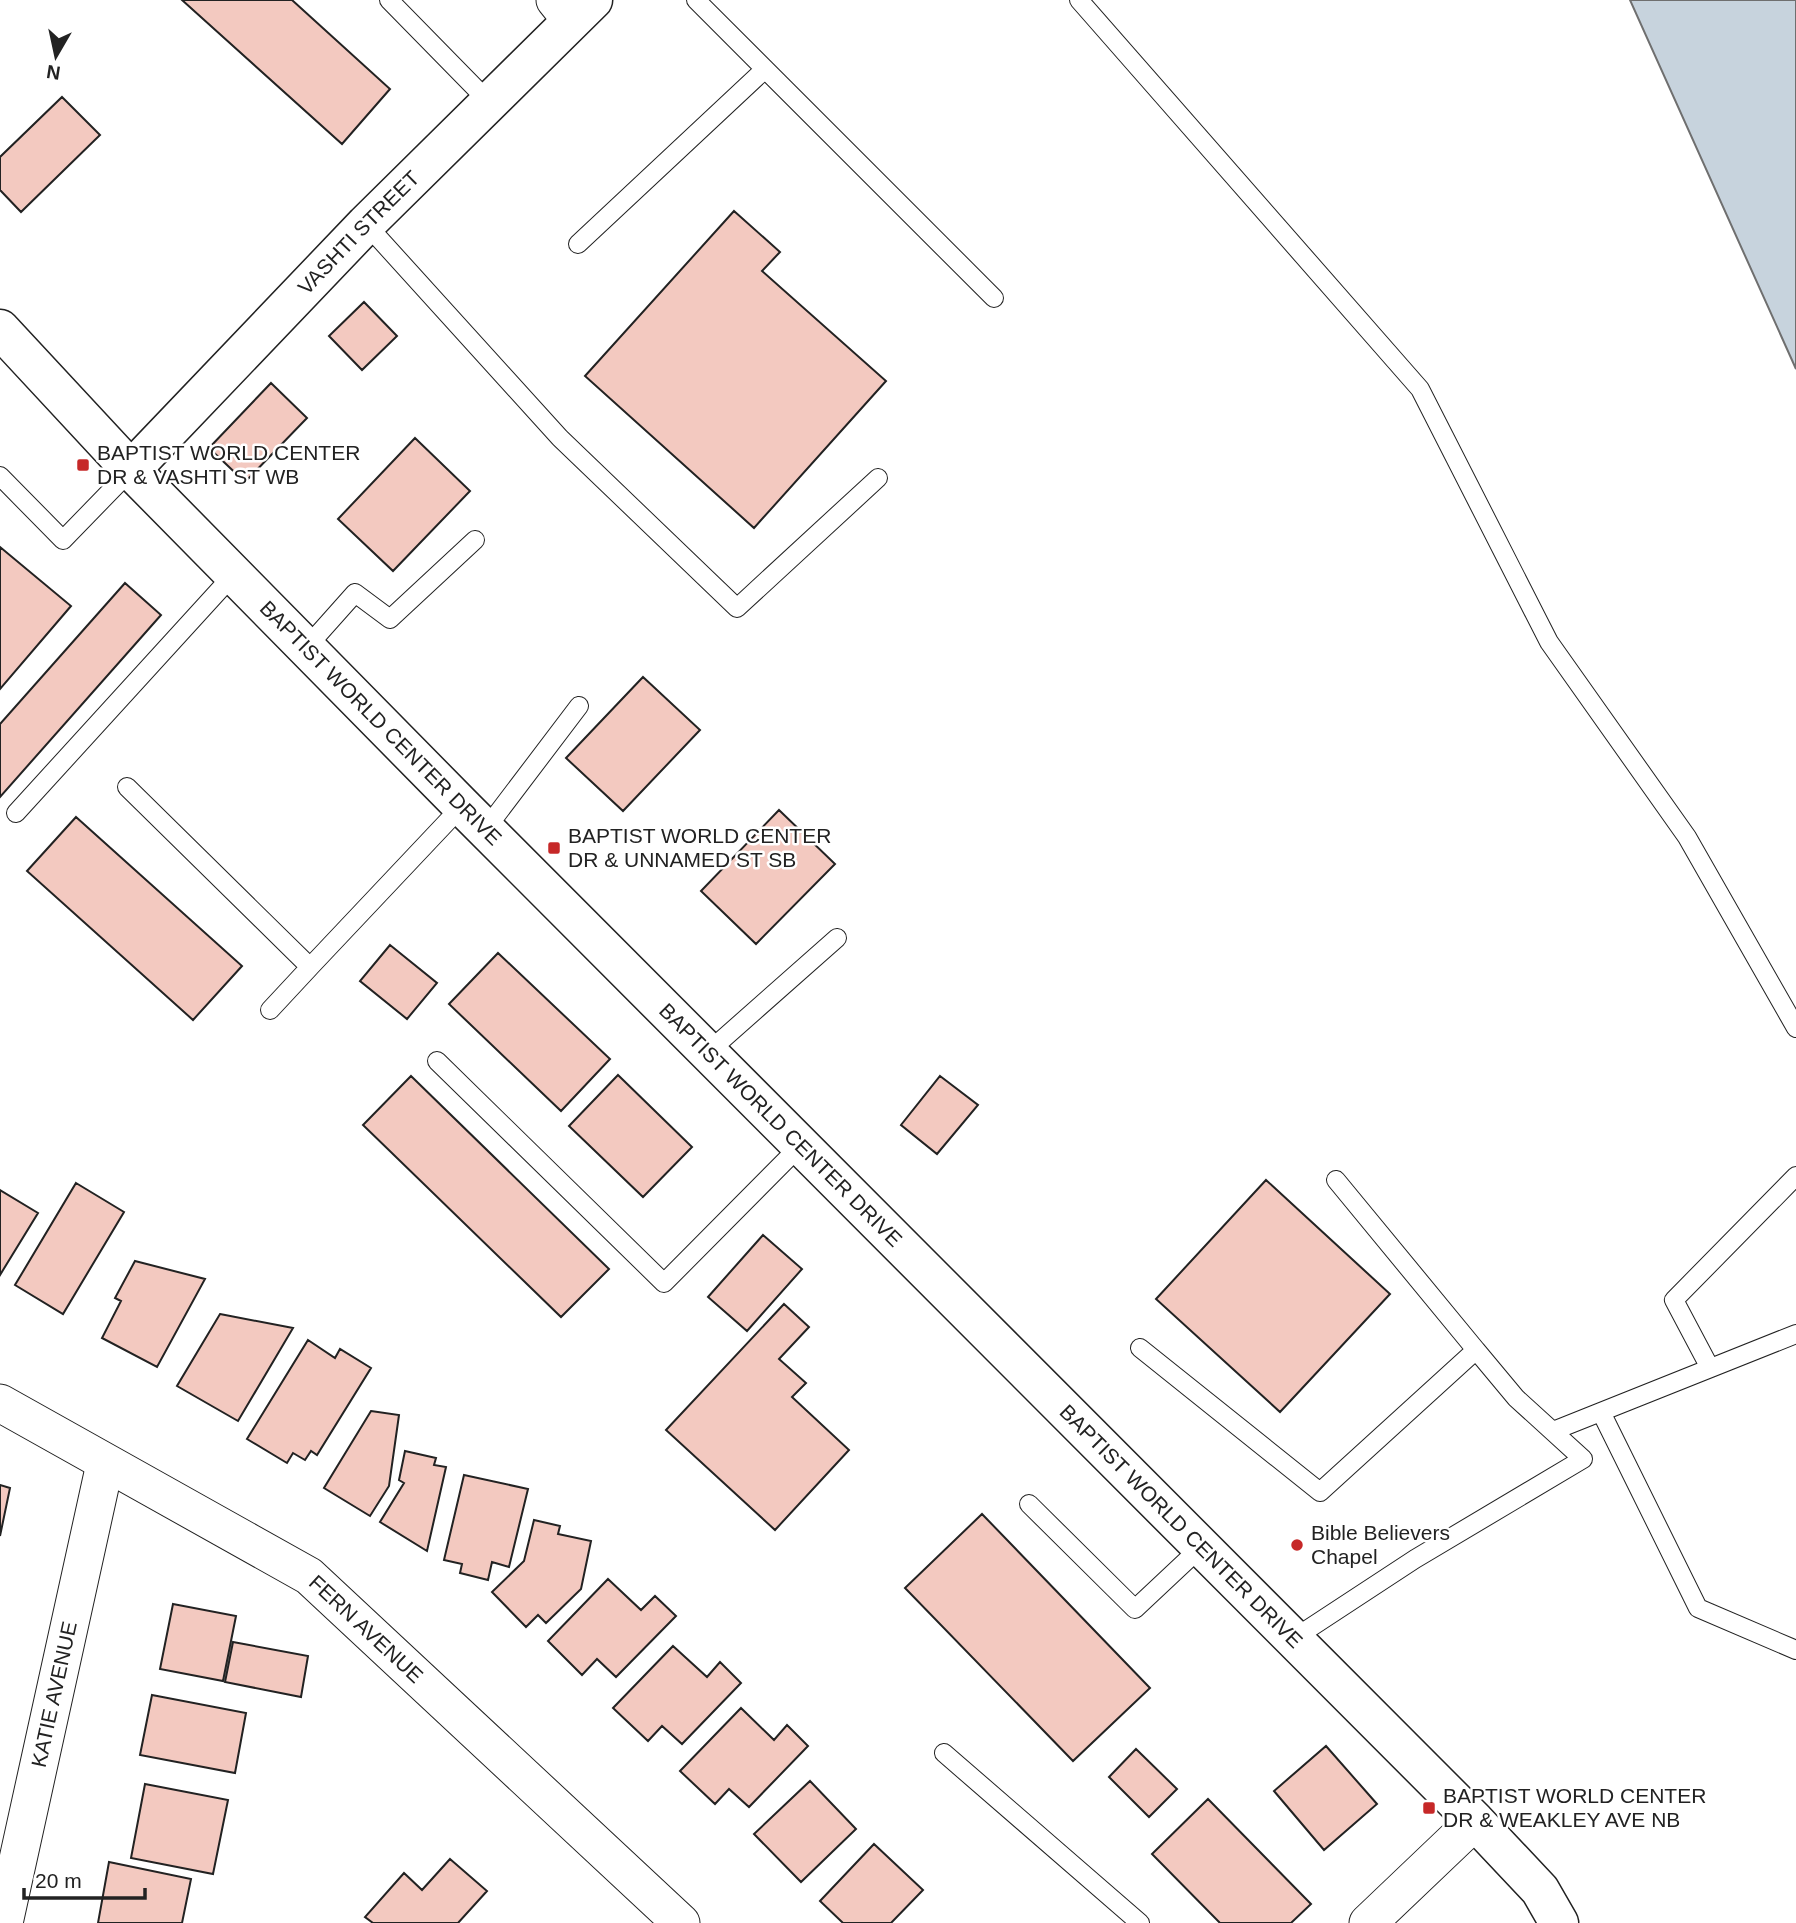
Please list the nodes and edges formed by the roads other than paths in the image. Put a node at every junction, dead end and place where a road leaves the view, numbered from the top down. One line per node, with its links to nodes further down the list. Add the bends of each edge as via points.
1 (389, 0): 6 (lane)
2 (696, 0): 5 (lane)
3 (1079, 0): 24 (lane, via 1420,389 1549,642 1687,837)
4 (573, 7): 6 (street, VASHTI STREET)
5 (765, 69): 8 (lane); 9 (lane)
6 (489, 102): 7 (street, VASHTI STREET)
7 (366, 224): 11 (street, VASHTI STREET); 13 (lane, via 560,438 737,608)
8 (578, 244)
9 (994, 298)
10 (3, 336): 11 (street, BAPTIST WORLD CENTER DRIVE)
11 (131, 470): 12 (lane, via 64,540); 15 (street, BAPTIST WORLD CENTER DRIVE)
12 (0, 476)
13 (878, 478)
14 (475, 540): 16 (lane, via 390,619 355,593)
15 (234, 574): 16 (street, BAPTIST WORLD CENTER DRIVE); 19 (lane)
16 (306, 648): 20 (street, BAPTIST WORLD CENTER DRIVE)
17 (579, 706): 20 (lane)
18 (127, 788): 22 (lane)
19 (16, 813)
20 (473, 818): 22 (lane); 25 (street, BAPTIST WORLD CENTER DRIVE)
21 (837, 938): 25 (lane)
22 (310, 967): 23 (lane)
23 (270, 1010)
24 (1796, 1028)
25 (707, 1053): 27 (street, BAPTIST WORLD CENTER DRIVE)
26 (437, 1061): 27 (lane, via 664,1283)
27 (800, 1146): 39 (street, BAPTIST WORLD CENTER DRIVE)
28 (1796, 1176): 33 (lane, via 1674,1300)
29 (1336, 1180): 32 (lane)
30 (1796, 1334): 33 (lane)
31 (1140, 1348): 32 (lane, via 1320,1492)
32 (1476, 1350): 36 (lane, via 1516,1398)
33 (1710, 1368): 35 (lane)
34 (0, 1403): 37 (street, FERN AVENUE)
35 (1601, 1412): 36 (lane); 41 (lane, via 1698,1608)
36 (1553, 1431): 40 (lane, via 1583,1459 1415,1559)
37 (105, 1464): 44 (street, KATIE AVENUE); 45 (street, FERN AVENUE, via 309,1576)
38 (1029, 1504): 39 (lane, via 1135,1609)
39 (1200, 1548): 40 (street, BAPTIST WORLD CENTER DRIVE)
40 (1293, 1639): 43 (street, BAPTIST WORLD CENTER DRIVE)
41 (1796, 1650)
42 (944, 1753): 46 (lane)
43 (1475, 1821): 47 (street); 48 (street, BAPTIST WORLD CENTER DRIVE, via 1540,1890)
44 (4, 1923)
45 (681, 1923)
46 (1140, 1923)
47 (1368, 1923)
48 (1559, 1923)

